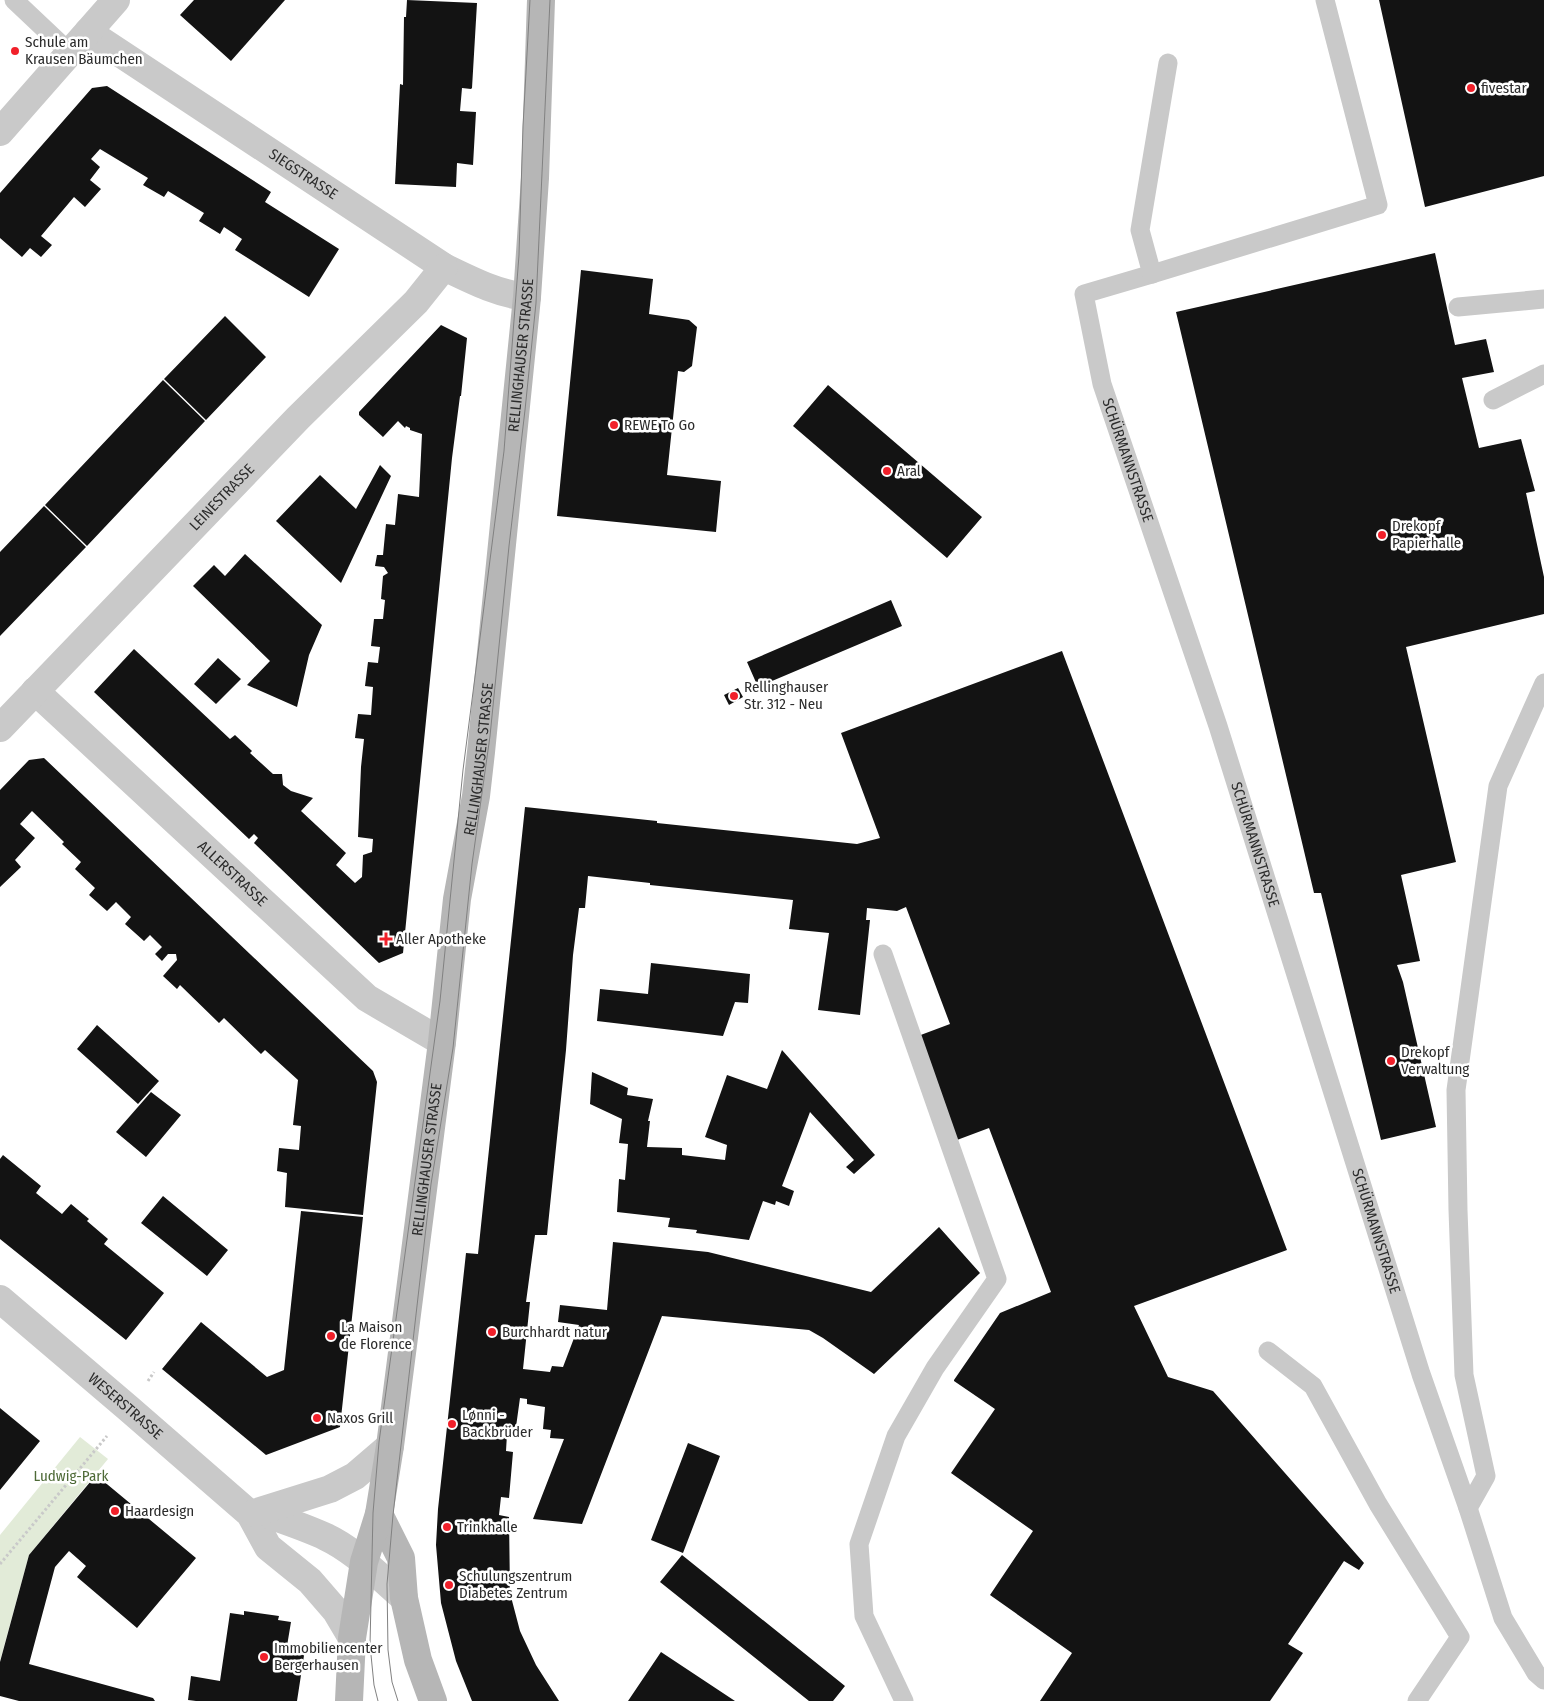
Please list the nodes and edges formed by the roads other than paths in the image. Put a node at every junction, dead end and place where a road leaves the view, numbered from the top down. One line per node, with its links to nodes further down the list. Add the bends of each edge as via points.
1 (14, 0): 6 (lane)
2 (116, 0): 5 (street)
3 (541, 0): 11 (main road, RELLINGHAUSER STRASSE)
4 (1325, 0): 10 (lane, SCHÜRMANNSTRASSE, via 1378,205)
5 (88, 32): 6 (street); 9 (street, SIEGSTRASSE)
6 (69, 52): 8 (street)
7 (1168, 63): 10 (lane, via 1140,230)
8 (0, 132)
9 (444, 267): 11 (street, SIEGSTRASSE, via 483,285); 17 (street, LEINESTRASSE, via 416,302 298,418)
10 (1152, 274): 24 (lane, SCHÜRMANNSTRASSE, via 1084,294 1102,384 1218,726 1421,1374)
11 (528, 297): 20 (main road, RELLINGHAUSER STRASSE, via 476,796 457,900)
12 (1544, 299): 13 (lane)
13 (1458, 307)
14 (1544, 374): 15 (lane)
15 (1493, 400)
16 (1544, 683): 24 (lane, via 1498,786 1456,1090 1464,1375 1486,1476)
17 (35, 691): 18 (street, LEINESTRASSE); 20 (street, ALLERSTRASSE, via 367,998)
18 (0, 728)
19 (883, 954): 33 (lane, via 997,1279 936,1368 896,1436 859,1544 864,1616)
20 (442, 1042): 23 (main road, RELLINGHAUSER STRASSE)
21 (0, 1300): 25 (street, WESERSTRASSE)
22 (1268, 1350): 34 (lane, via 1313,1386 1378,1504 1460,1637)
23 (390, 1446): 25 (street, via 355,1476 330,1489); 26 (main road, RELLINGHAUSER STRASSE)
24 (1468, 1508): 30 (lane, SCHÜRMANNSTRASSE, via 1503,1618 1536,1673)
25 (255, 1513): 27 (street, WESERSTRASSE, via 326,1537); 29 (street, WESERSTRASSE, via 268,1546 310,1581 336,1611)
26 (379, 1514): 27 (main road, RELLINGHAUSER STRASSE); 28 (main road, via 401,1558)
27 (364, 1562): 28 (street, WESERSTRASSE); 29 (main road, RELLINGHAUSER STRASSE)
28 (404, 1598): 32 (main road, via 418,1660)
29 (352, 1638): 31 (main road, RELLINGHAUSER STRASSE)
30 (1544, 1680)
31 (349, 1701)
32 (433, 1701)
33 (904, 1701)
34 (1417, 1701)

